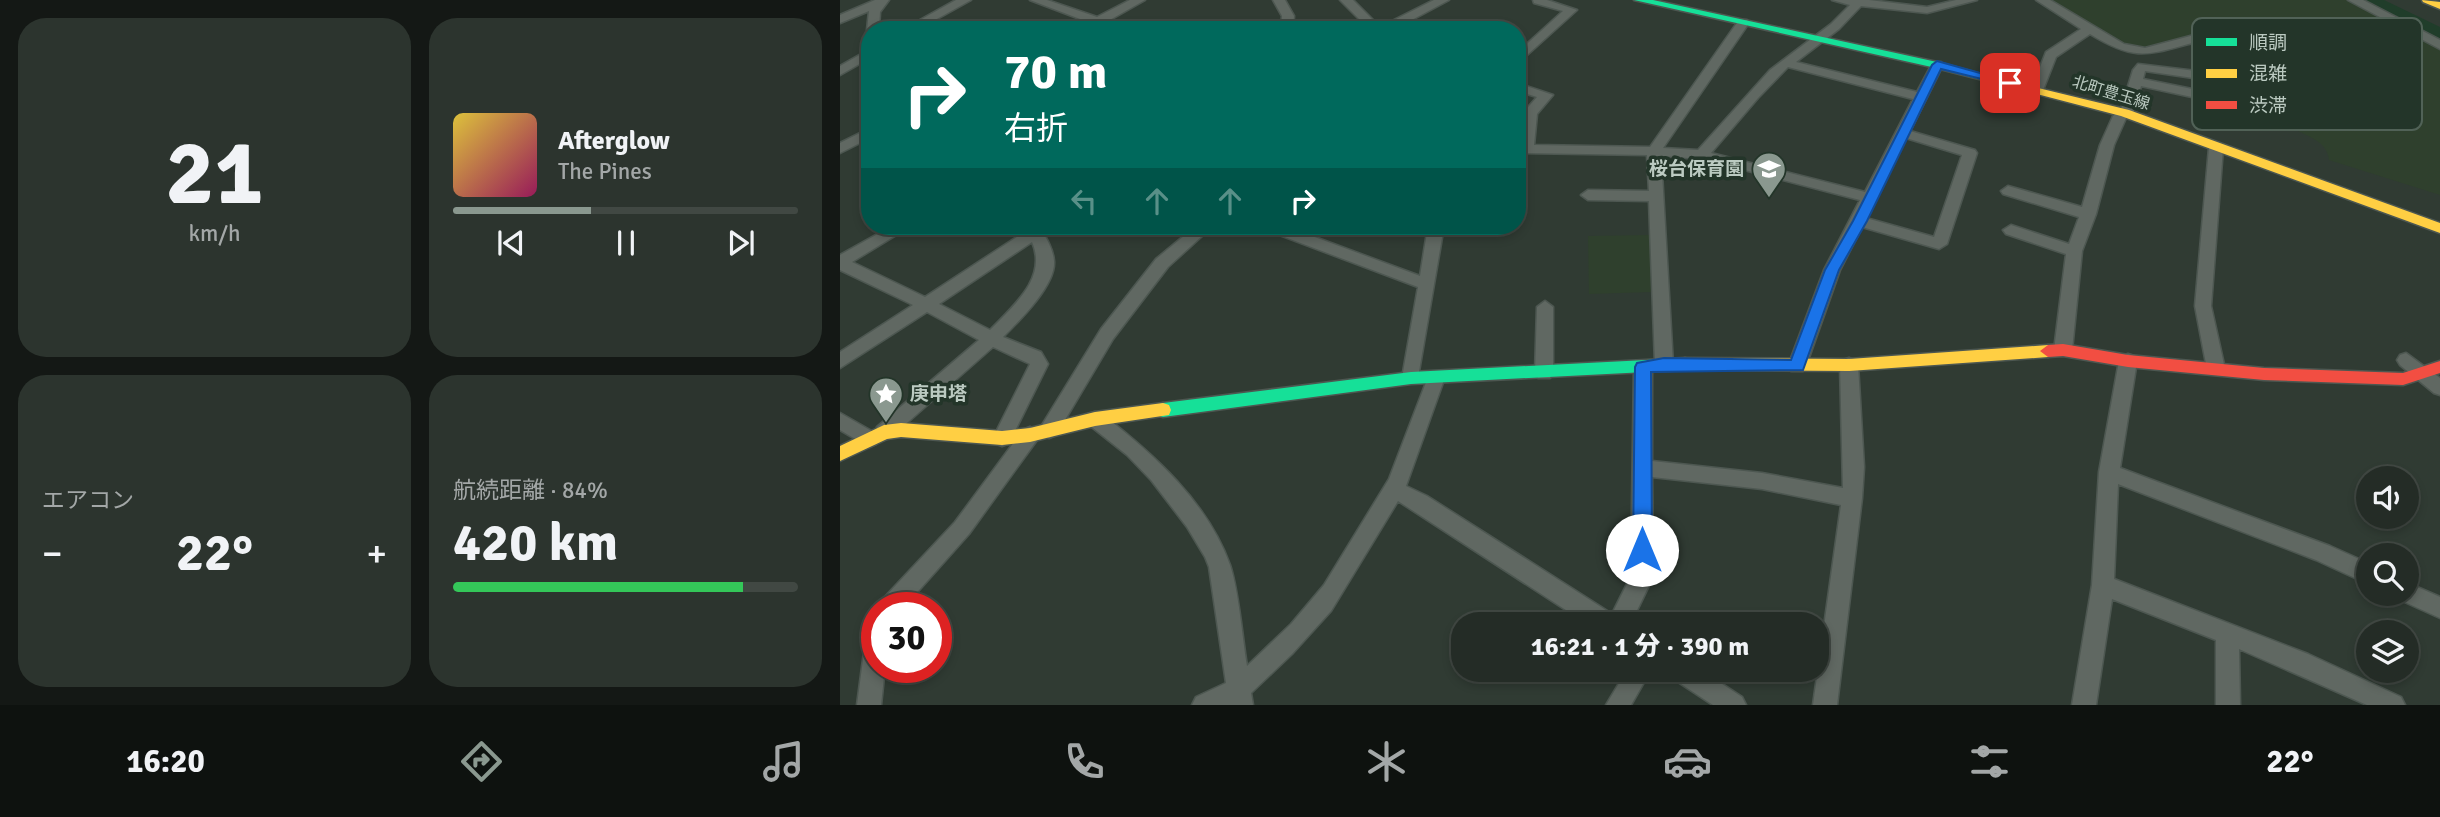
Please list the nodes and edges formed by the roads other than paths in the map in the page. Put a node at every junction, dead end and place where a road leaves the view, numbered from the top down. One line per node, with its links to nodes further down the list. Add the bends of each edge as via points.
1 (965, 0): 20 (street)
2 (1036, 0): 21 (street)
3 (1139, 0): 22 (street)
4 (1279, 0): 23 (street)
5 (1346, 0): 24 (street)
6 (1443, 0): 25 (street)
7 (1639, 0): 26 (street, 北町豊玉線)
8 (1838, 0): 15 (street)
9 (1971, 0): 15 (street, via 1927,10)
10 (2042, 0): 27 (street)
11 (2354, 0): 17 (street)
12 (2427, 0): 16 (street)
13 (881, 1): 18 (street); 19 (street)
14 (1538, 1): 32 (street, via 1571,10)
15 (1858, 1): 29 (street)
16 (2440, 6)
17 (2388, 18)
18 (840, 19)
19 (874, 21)
20 (925, 21)
21 (1092, 21)
22 (1097, 21)
23 (1288, 21)
24 (1368, 21)
25 (1401, 21)
26 (1743, 23): 29 (street, 北町豊玉線); 52 (street)
27 (2089, 29): 30 (street, via 2120,47 2145,52); 40 (street, via 2050,55)
28 (2422, 36): 31 (street)
29 (1821, 39): 34 (street); 35 (street, 北町豊玉線)
30 (2192, 40)
31 (2440, 45)
32 (1526, 52)
33 (861, 58): 36 (street)
34 (1786, 63): 42 (street); 53 (street)
35 (1937, 65): 40 (street, 北町豊玉線); 42 (street)
36 (840, 71)
37 (2192, 74): 38 (street, via 2142,67)
38 (2136, 81): 41 (street); 43 (street)
39 (1526, 89): 45 (street, via 1546,95 1530,113)
40 (2037, 90): 43 (street, 北町豊玉線)
41 (2192, 93)
42 (1921, 97): 47 (street)
43 (2125, 113): 49 (street, 北町豊玉線); 58 (street, via 2107,145)
44 (840, 129): 46 (street)
45 (1526, 131)
46 (861, 133)
47 (1903, 133): 57 (street); 59 (street, via 1970,153 1939,244)
48 (861, 136): 50 (street)
49 (2216, 148): 60 (street, 北町豊玉線); 82 (street, via 2203,306)
50 (840, 149)
51 (1526, 149): 52 (street)
52 (1654, 151): 53 (street); 56 (street)
53 (1702, 155): 57 (street)
54 (2008, 191): 58 (street)
55 (1588, 195): 56 (street)
56 (1656, 196): 78 (street)
57 (1871, 198): 59 (street)
58 (2088, 214): 68 (street)
59 (1860, 221): 80 (street, via 1832,270)
60 (2440, 228)
61 (2011, 230): 68 (street)
62 (887, 235): 69 (street)
63 (1024, 235): 71 (street)
64 (1036, 235): 73 (street, via 1046,270 1031,295)
65 (1195, 235): 90 (street, via 1162,263)
66 (1295, 235): 70 (street)
67 (1434, 235): 70 (street)
68 (2074, 251): 74 (street)
69 (840, 262): 71 (street)
70 (1426, 284): 85 (street)
71 (925, 304): 73 (street); 77 (street)
72 (1545, 307): 84 (street)
73 (990, 339): 91 (street); 92 (street, via 1035,357 1039,364)
74 (2063, 350): 75 (street); 79 (street)
75 (2128, 360): 82 (street); 95 (street)
76 (2406, 360): 83 (street)
77 (840, 361)
78 (1664, 364): 80 (street); 81 (street)
79 (1849, 365): 80 (street); 97 (street)
80 (1797, 366)
81 (1643, 367): 84 (street); 94 (street)
82 (2216, 369): 83 (street, via 2403,379)
83 (2432, 369): 87 (street)
84 (1544, 373): 86 (street)
85 (1411, 377): 86 (street); 88 (street)
86 (1436, 377): 96 (street)
87 (2440, 388)
88 (1095, 419): 90 (street); 109 (street, via 1133,448 1214,549)
89 (840, 421): 91 (street)
90 (1040, 432): 92 (street); 100 (street)
91 (876, 435): 92 (street, via 901,430); 93 (street)
92 (1002, 438)
93 (842, 456)
94 (1643, 468): 97 (street, via 1762,481); 104 (street, via 1642,577)
95 (2109, 472): 98 (street); 99 (street)
96 (1393, 489): 103 (street); 109 (street, via 1321,608)
97 (1852, 498): 115 (street)
98 (2356, 568)
99 (2103, 585): 105 (street); 116 (street)
100 (904, 592)
101 (2419, 598): 102 (street)
102 (2440, 608)
103 (1589, 612)
104 (1624, 612)
105 (2227, 634): 110 (street, via 2300,662); 117 (street)
106 (1632, 682): 113 (street)
107 (1699, 682): 114 (street)
108 (872, 683): 111 (street)
109 (1239, 696): 112 (street)
110 (2357, 696): 118 (street)
111 (869, 705)
112 (1204, 705)
113 (1618, 705)
114 (1734, 705)
115 (1825, 705)
116 (2084, 705)
117 (2228, 705)
118 (2393, 705)

